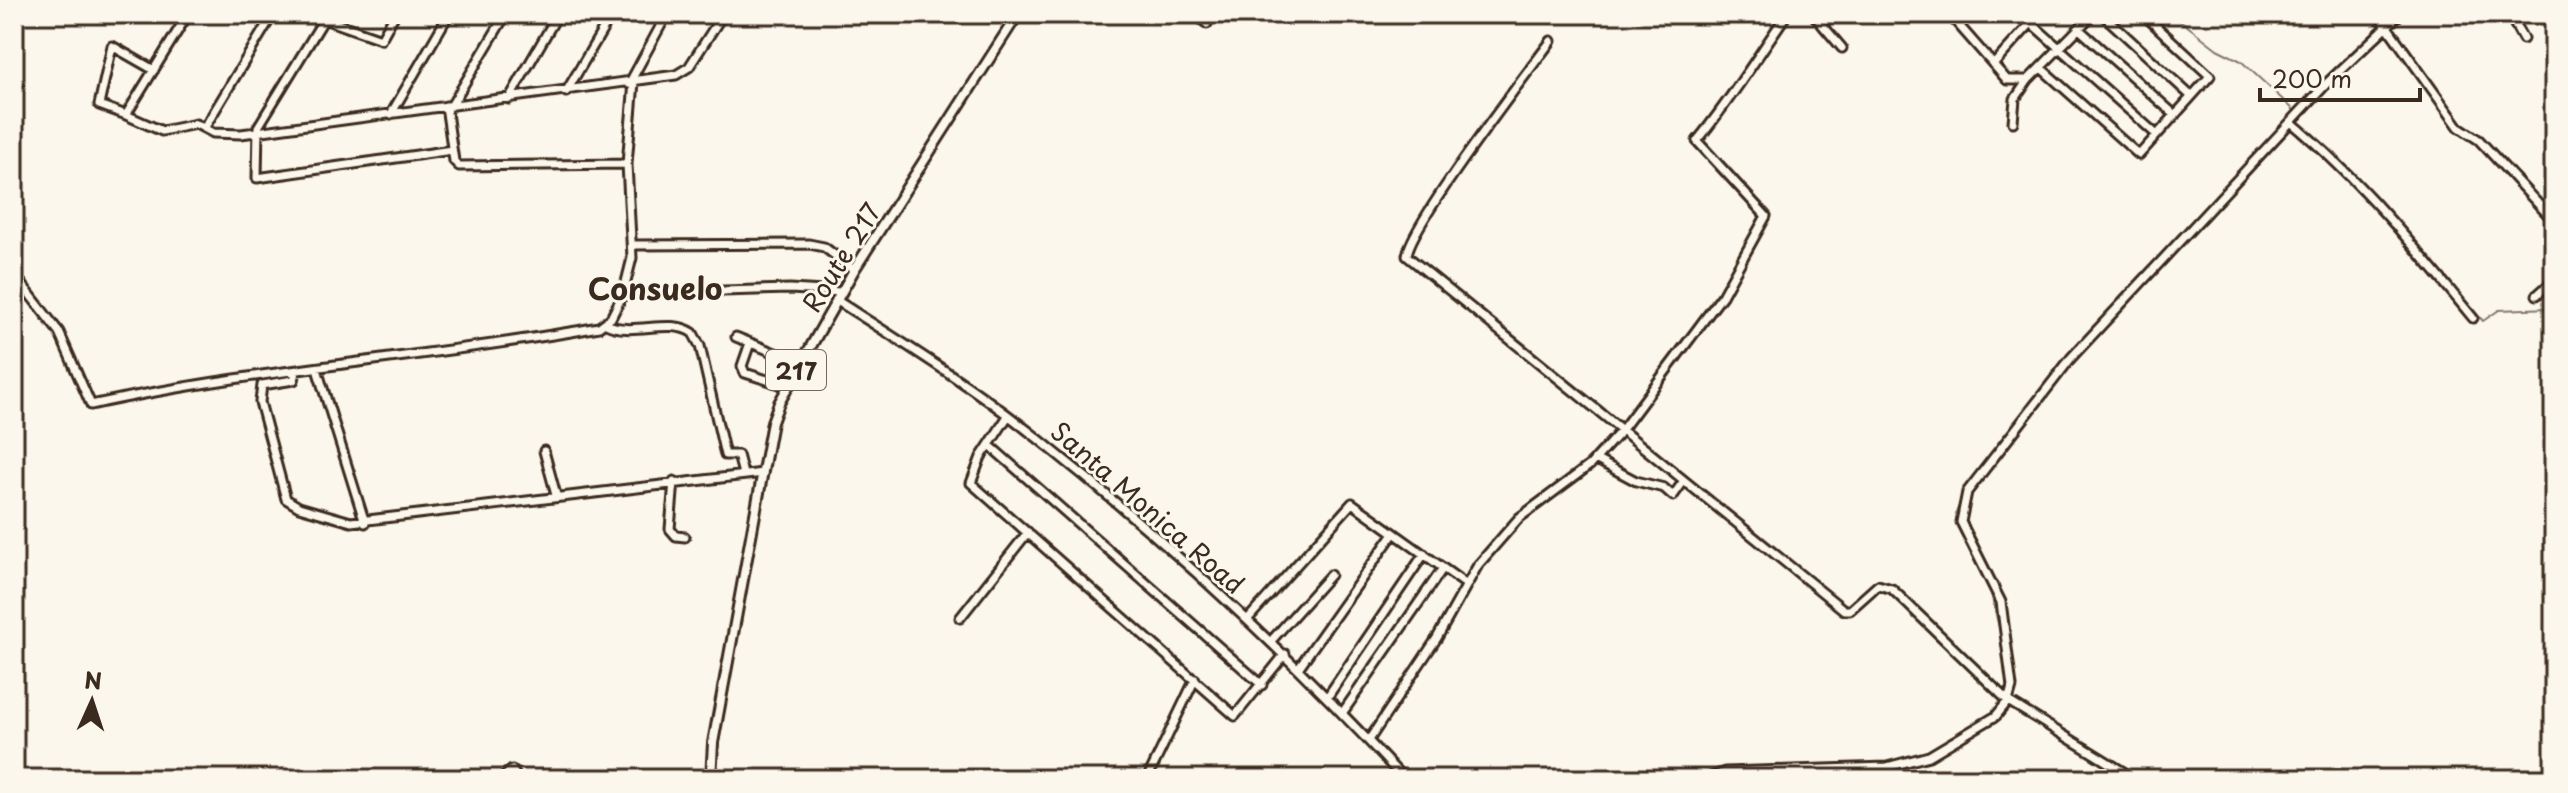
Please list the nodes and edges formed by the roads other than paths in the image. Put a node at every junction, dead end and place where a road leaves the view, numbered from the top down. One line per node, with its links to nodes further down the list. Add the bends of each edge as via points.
1 (188, 14): 33 (street)
2 (273, 14): 45 (street)
3 (395, 14): 21 (street, via 381,39)
4 (449, 14): 40 (street)
5 (506, 14): 39 (street)
6 (558, 14): 38 (street)
7 (612, 14): 36 (street)
8 (667, 14): 35 (street)
9 (723, 14): 35 (street, via 684,72)
10 (1018, 14): 52 (main road, Route 217 / 217)
11 (1196, 14): 22 (street)
12 (1787, 14): 67 (street, via 1697,141 1767,219 1722,296)
13 (1813, 14): 29 (street)
14 (1949, 14): 31 (street)
15 (2093, 14): 24 (street)
16 (2102, 14): 37 (street)
17 (2143, 14): 37 (street, via 2210,76)
18 (2378, 14): 23 (street)
19 (2400, 14): 23 (street)
20 (2509, 14): 25 (street)
21 (326, 17): 46 (street)
22 (1207, 24)
23 (2387, 24): 44 (street); 50 (street, via 2459,127 2479,140)
24 (2079, 29): 30 (street); 42 (street)
25 (2523, 39)
26 (104, 41): 28 (street)
27 (1551, 41): 67 (street, via 1410,241 1407,256)
28 (112, 46): 33 (street); 41 (street, via 99,105)
29 (1842, 48)
30 (2059, 49): 31 (street, via 2031,23); 32 (street); 47 (street)
31 (1994, 64): 34 (street, via 2007,80)
32 (2041, 68): 34 (street); 47 (street, via 2139,155)
33 (154, 70): 41 (street)
34 (2028, 80): 43 (street, via 2015,99)
35 (632, 83): 36 (street); 49 (street)
36 (566, 92): 38 (street)
37 (2191, 96): 42 (street)
38 (509, 99): 39 (street)
39 (448, 106): 40 (street); 48 (street)
40 (391, 114): 46 (street)
41 (126, 115): 45 (street, via 162,131)
42 (2175, 115): 47 (street)
43 (2013, 122)
44 (2291, 122): 58 (street, via 2394,222); 92 (street, via 2071,358 1967,492 1961,522 2001,602 2012,687)
45 (205, 127): 46 (street, via 213,133)
46 (256, 133): 48 (street, via 257,178)
47 (2157, 135)
48 (452, 150): 49 (street, via 459,166)
49 (627, 164): 51 (street)
50 (2554, 221)
51 (633, 245): 52 (street, via 809,244 824,247); 55 (street)
52 (854, 270): 57 (main road, Route 217 / 217)
53 (14, 274): 64 (street, via 59,332 91,405)
54 (2554, 280): 56 (street)
55 (623, 294): 57 (street, via 819,288); 59 (street)
56 (2537, 295)
57 (838, 296): 62 (main road, Route 217 / 217); 66 (street, Santa Monica Road)
58 (2473, 318)
59 (606, 324): 63 (street, via 481,348); 72 (street, via 693,333 725,455 738,455)
60 (736, 337): 61 (street)
61 (750, 343): 62 (street); 65 (street, via 742,366 745,373)
62 (800, 363): 65 (main road, Route 217 / 217)
63 (317, 369): 64 (street); 76 (street)
64 (296, 372): 76 (street, via 294,380 262,385 260,390 286,499)
65 (786, 386): 71 (main road, Route 217 / 217, via 772,422)
66 (1008, 416): 68 (street); 85 (street, Santa Monica Road)
67 (1621, 431): 70 (street); 74 (street)
68 (989, 445): 77 (street, via 971,483); 90 (street)
69 (544, 451): 75 (street)
70 (1595, 459): 74 (street, via 1673,496); 83 (street, via 1519,518)
71 (763, 473): 72 (street); 97 (main road, Route 217 / 217, via 713,743)
72 (743, 474): 73 (street)
73 (674, 481): 75 (street); 79 (street, via 670,529)
74 (1683, 482): 92 (street, via 1844,610 1878,585 1892,589)
75 (556, 495): 76 (street)
76 (365, 523)
77 (1028, 532): 84 (street); 89 (street)
78 (1394, 533): 80 (street); 85 (street, via 1356,504 1349,505); 88 (street)
79 (685, 537)
80 (1424, 554): 81 (street); 91 (street)
81 (1443, 568): 83 (street); 93 (street)
82 (1330, 575): 86 (street)
83 (1464, 583): 94 (street, via 1437,638)
84 (960, 618)
85 (1247, 620): 86 (street, Santa Monica Road)
86 (1271, 641): 87 (street, Santa Monica Road)
87 (1285, 654): 88 (street, Santa Monica Road); 90 (street)
88 (1299, 667): 91 (street, Santa Monica Road)
89 (1195, 679): 90 (street, via 1235,716); 98 (street)
90 (1262, 685)
91 (1328, 696): 93 (street, Santa Monica Road)
92 (2008, 701): 100 (street, via 1996,716 1929,756 1887,767 1725,772); 101 (street)
93 (1343, 712): 94 (street, Santa Monica Road)
94 (1369, 740): 99 (street, Santa Monica Road)
95 (501, 779): 96 (street, via 512,770)
96 (518, 779)
97 (711, 779)
98 (1147, 779)
99 (1404, 779)
100 (1705, 779)
101 (2135, 779)

